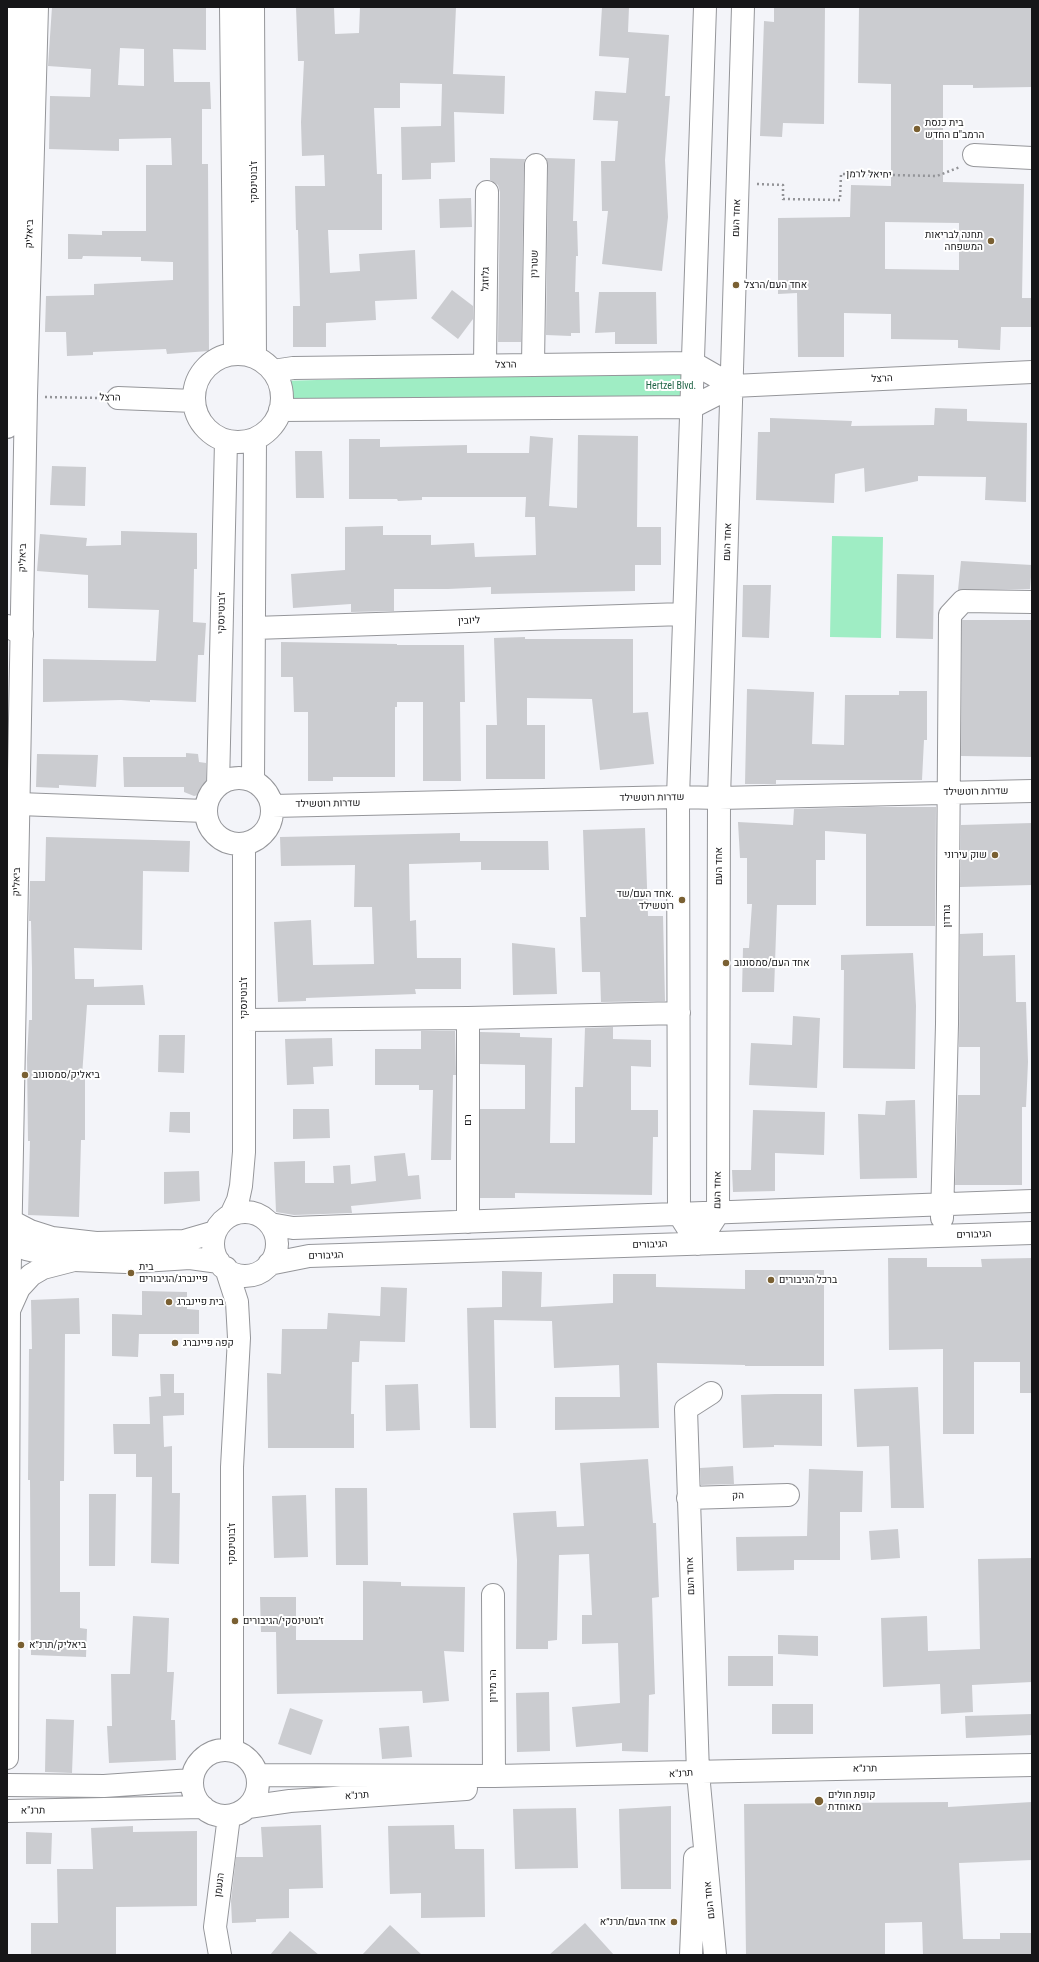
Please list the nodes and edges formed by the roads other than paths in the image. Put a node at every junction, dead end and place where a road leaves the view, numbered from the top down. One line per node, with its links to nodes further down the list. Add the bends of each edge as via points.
1 (15, 7): 11 (street, ביאליק)
2 (37, 7): 29 (street, ביאליק, via 26,396)
3 (231, 7): 12 (street, ז'בוטינסקי)
4 (253, 7): 12 (street, ז'בוטינסקי)
5 (705, 7): 13 (street)
6 (743, 7): 18 (street, אחד העם)
7 (974, 154): 8 (street)
8 (1032, 158)
9 (536, 165): 14 (street, שטרנין)
10 (487, 192): 15 (street, גלוזגל)
11 (9, 231): 23 (street, ביאליק)
12 (245, 356): 16 (street, via 265,363); 20 (street, via 222,357 210,364 198,380)
13 (693, 363): 14 (street, הרצל); 18 (street); 21 (street)
14 (533, 364): 15 (street, הרצל)
15 (485, 365): 16 (street, הרצל, via 293,368)
16 (273, 371): 22 (street, via 282,396)
17 (1032, 372): 18 (street, הרצל)
18 (733, 386): 21 (street, הרצל); 35 (street, אחד העם)
19 (118, 398): 20 (street, הרצל)
20 (194, 401): 25 (street, via 196,414 203,426 214,436)
21 (692, 407): 22 (street, הרצל); 27 (street)
22 (280, 410): 24 (street, via 271,427)
23 (7, 427)
24 (255, 439): 25 (street, via 241,443); 28 (street)
25 (226, 441): 31 (street, ז'בוטינסקי)
26 (1032, 602): 33 (street, גורדון, via 963,601 950,615)
27 (684, 614): 28 (street, ליובין); 34 (street)
28 (254, 628): 30 (street)
29 (12, 633): 36 (street, ביאליק)
30 (254, 781): 31 (street, via 231,778); 37 (street, via 268,795)
31 (218, 785): 38 (street, via 210,793)
32 (1032, 791): 33 (street, שדרות רוטשילד)
33 (948, 793): 35 (street, שדרות רוטשילד); 45 (street, גורדון, via 947,1024)
34 (678, 797): 35 (street, שדרות רוטשילד); 37 (street, שדרות רוטשילד); 40 (street)
35 (720, 798): 46 (street, אחד העם)
36 (19, 804): 38 (street); 51 (street, ביאליק)
37 (272, 806): 39 (street, via 271,820 266,831 255,841)
38 (205, 811): 39 (street, via 207,823 213,833 228,843)
39 (244, 844): 42 (street, ז'בוטינסקי)
40 (679, 1013): 41 (street); 47 (street)
41 (468, 1018): 42 (street); 50 (street, רם)
42 (245, 1020): 43 (street, ז'בוטינסקי)
43 (244, 1152): 48 (street, ז'בוטינסקי, via 241,1186); 49 (street, ז'בוטינסקי, via 248,1189 256,1210)
44 (1032, 1201): 45 (street)
45 (942, 1205): 46 (street); 54 (street, גורדון)
46 (718, 1213): 47 (street); 55 (street, אחד העם)
47 (679, 1214): 50 (street); 55 (street)
48 (231, 1215): 49 (street, via 241,1212 252,1213); 52 (street)
49 (266, 1221): 50 (street, via 293,1228); 58 (street, via 274,1230 277,1241 276,1249)
50 (468, 1222)
51 (9, 1230): 52 (street, via 30,1231 52,1238 96,1243 184,1242); 56 (street, via 26,1249); 59 (street, ביאליק)
52 (215, 1232): 57 (street, via 214,1252)
53 (1032, 1233): 54 (street, הגיבורים)
54 (941, 1236): 55 (street, הגיבורים)
55 (698, 1244): 58 (street, הגיבורים, via 309,1256)
56 (74, 1260): 57 (street, via 126,1262 190,1258); 59 (street, via 43,1268 31,1275 19,1288)
57 (222, 1265): 58 (street, via 230,1272 241,1276 252,1275); 60 (street, ז'בוטינסקי, via 237,1302)
58 (266, 1267): 60 (street, ז'בוטינסקי, via 250,1294)
59 (9, 1310): 66 (street, ביאליק)
60 (239, 1338): 65 (street, ז'בוטינסקי, via 232,1467)
61 (711, 1393): 63 (street, אחד העם, via 686,1409)
62 (788, 1495): 63 (street, הק)
63 (688, 1498): 68 (street, אחד העם)
64 (493, 1595): 70 (street, הר מירון)
65 (232, 1750): 69 (street, via 248,1759); 71 (street, via 210,1753 195,1769)
66 (7, 1758)
67 (1032, 1765): 68 (street, תרנ״א)
68 (698, 1773): 70 (street, תרנ"א); 74 (street, תרנ"א, via 290,1801); 78 (street, אחד העם); 79 (street, אחד העם)
69 (257, 1775): 70 (street, תרנ"א); 74 (street, via 257,1792)
70 (494, 1776)
71 (192, 1780): 72 (street, via 104,1786); 73 (street, via 193,1790)
72 (7, 1785)
73 (203, 1807): 75 (street, תרנ"א); 76 (street, via 211,1812)
74 (248, 1807): 76 (street)
75 (7, 1811)
76 (229, 1816): 77 (street, הנעמן, via 215,1927)
77 (220, 1955)
78 (691, 1955)
79 (716, 1955)

